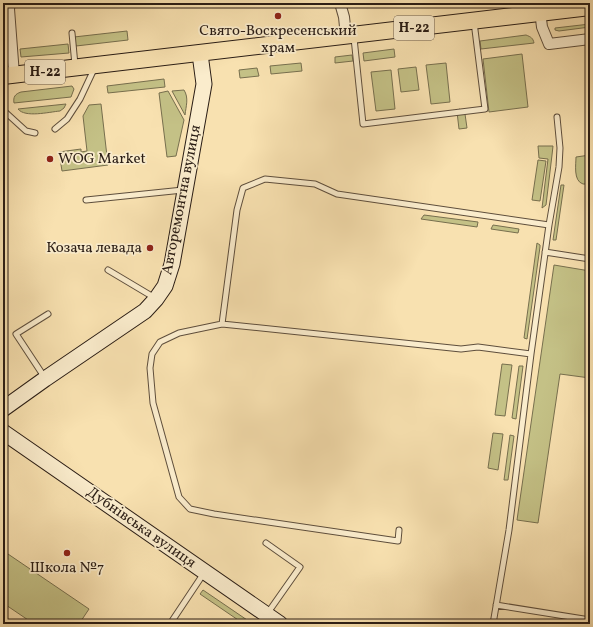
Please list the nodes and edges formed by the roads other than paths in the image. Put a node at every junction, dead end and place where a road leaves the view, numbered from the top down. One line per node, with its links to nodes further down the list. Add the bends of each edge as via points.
1 (340, 3): 7 (street)
2 (7, 7): 12 (street)
3 (590, 7): 4 (main road, Н-22, via 558,11)
4 (540, 8): 5 (main road, Н-22); 8 (street, via 542,27 549,44)
5 (474, 21): 7 (main road, Н-22); 7 (lane, via 485,109 362,124)
6 (72, 33): 11 (lane)
7 (350, 36): 9 (main road, Н-22)
8 (590, 39)
9 (200, 54): 10 (main road, Н-22); 17 (street, Авторемонтна вулиця, via 204,84)
10 (96, 66): 11 (main road, Н-22); 15 (lane, via 72,113)
11 (76, 68): 12 (main road, Н-22)
12 (8, 76)
13 (3, 110): 16 (lane, via 26,131)
14 (557, 116): 19 (lane, via 559,167)
15 (55, 129)
16 (35, 133)
17 (185, 190): 18 (lane); 23 (street, Авторемонтна вулиця, via 172,264 165,286)
18 (86, 200)
19 (548, 225): 20 (lane); 25 (lane, via 337,194 315,184 264,179 243,188 237,210)
20 (545, 252): 21 (lane); 26 (lane)
21 (590, 259)
22 (108, 270): 23 (lane)
23 (156, 299): 27 (street, Авторемонтна вулиця, via 145,311)
24 (48, 314): 27 (lane, via 16,334)
25 (222, 324): 26 (lane); 30 (lane, via 179,333 160,342 152,354 150,368 153,402 179,496 190,510 398,541)
26 (531, 354): 33 (lane, via 509,530)
27 (45, 378): 28 (street, Авторемонтна вулиця)
28 (3, 409)
29 (3, 432): 32 (street, Дубнівська вулиця)
30 (399, 530)
31 (266, 543): 34 (lane, via 300,567)
32 (205, 572): 34 (street, Дубнівська вулиця); 37 (lane)
33 (496, 605): 36 (lane); 39 (lane)
34 (266, 615): 38 (street, Дубнівська вулиця)
35 (590, 620): 36 (lane)
36 (582, 621)
37 (170, 624)
38 (280, 624)
39 (493, 624)

